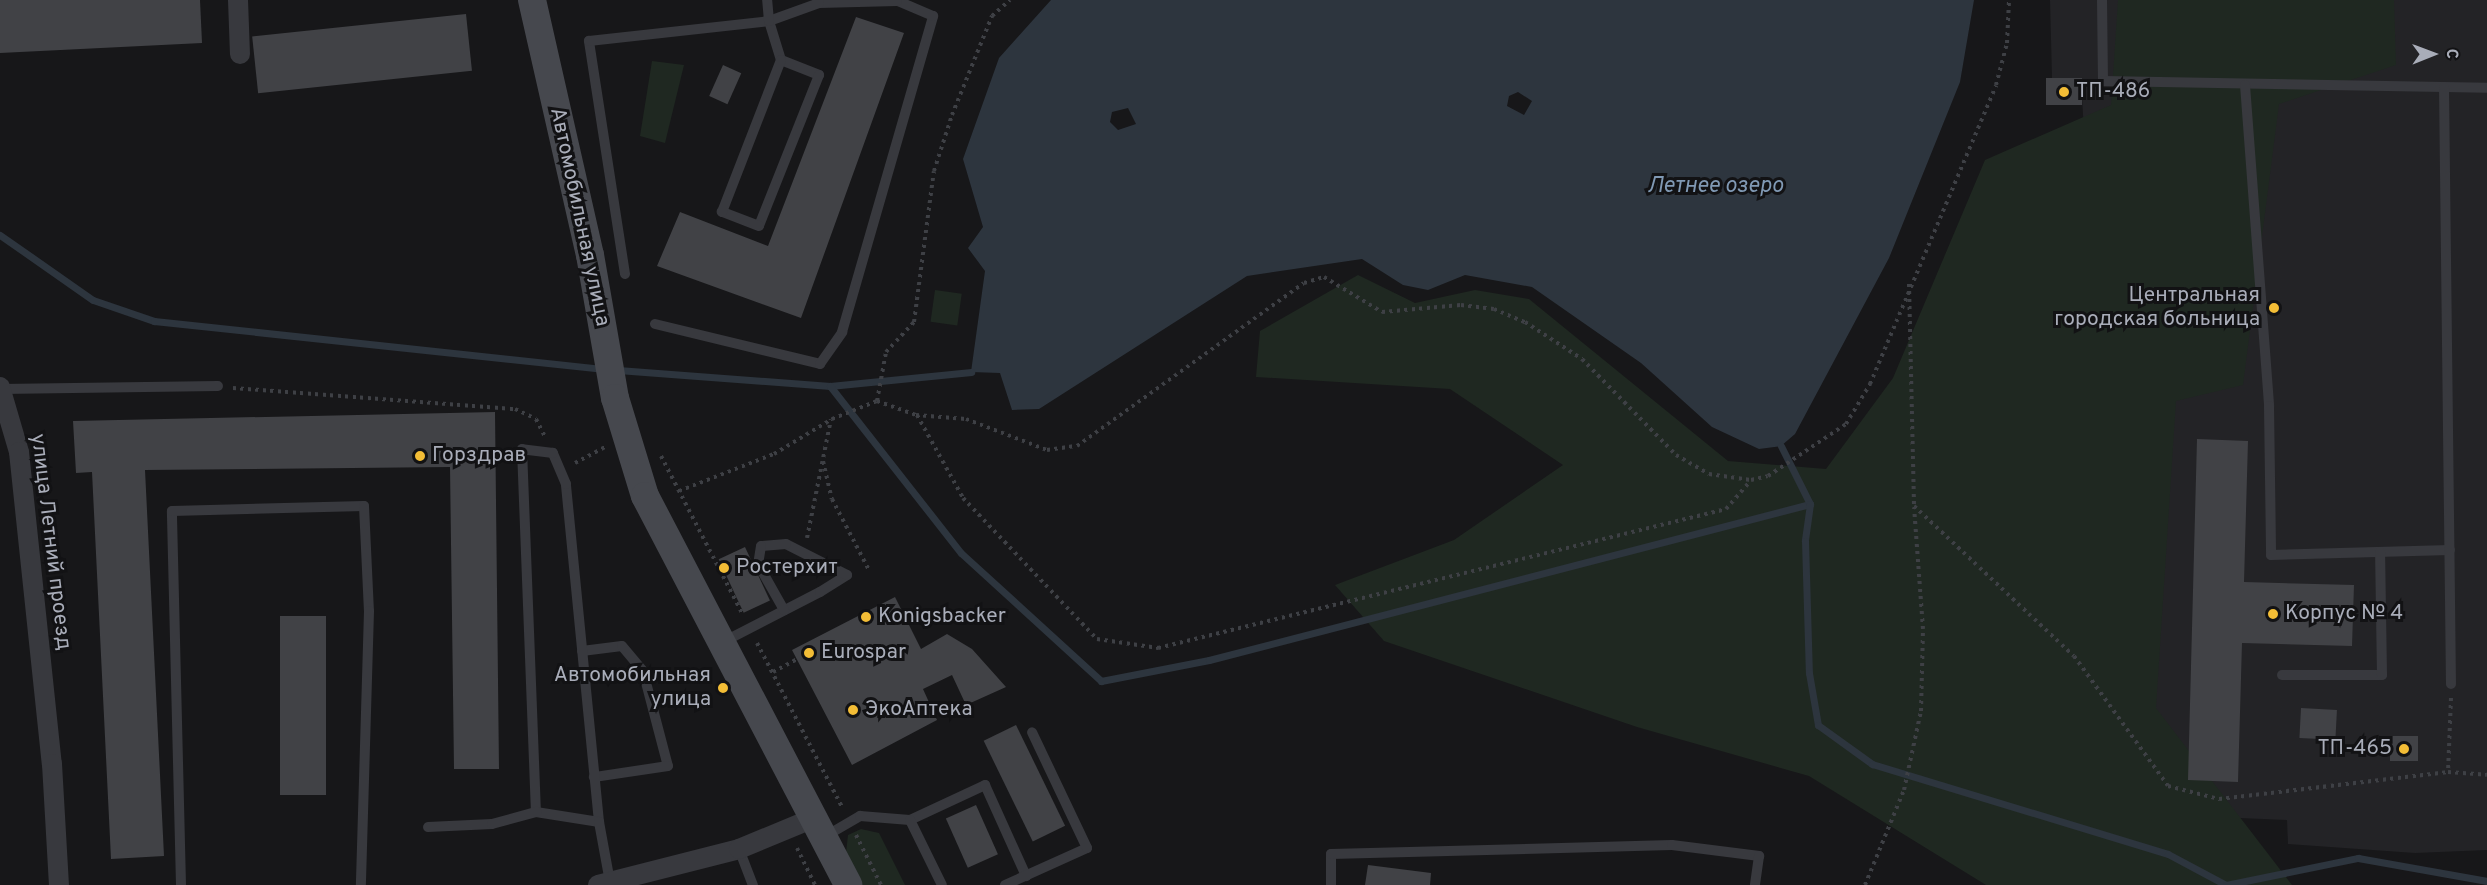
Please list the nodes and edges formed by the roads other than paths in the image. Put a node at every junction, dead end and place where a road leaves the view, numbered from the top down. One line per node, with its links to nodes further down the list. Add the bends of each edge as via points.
1 (238, 0): 6 (street)
2 (532, 0): 18 (street, Автомобильная улица, via 625,436 645,496)
3 (767, 0): 5 (lane)
4 (2102, 0): 8 (lane, via 2103,81)
5 (769, 21): 7 (lane); 11 (lane, via 589,41); 12 (lane, via 819,3 897,1 933,16 842,332 820,364)
6 (240, 54)
7 (781, 60): 7 (lane, via 819,75 759,226 722,212)
8 (2245, 85): 9 (lane); 16 (lane, via 2269,406 2271,555)
9 (2444, 87): 10 (lane); 15 (lane)
10 (2487, 88)
11 (625, 274)
12 (655, 324)
13 (218, 386): 14 (lane)
14 (0, 388): 32 (street, улица Летний проезд, via 19,452 52,764)
15 (2450, 550): 16 (lane); 21 (lane)
16 (2380, 552): 20 (lane, via 2382,675)
17 (784, 610): 17 (lane, via 847,576 786,544 762,546 758,564); 18 (lane)
18 (723, 642): 28 (street, Автомобильная улица)
19 (582, 651): 23 (lane); 23 (lane, via 622,646 643,671 668,766); 24 (lane, via 566,484 553,453 522,449)
20 (2282, 675)
21 (2451, 684)
22 (1032, 732): 30 (lane, via 1087,848)
23 (594, 777): 26 (lane)
24 (536, 812): 26 (lane); 27 (lane, via 492,824)
25 (910, 820): 28 (lane, via 860,816); 30 (lane, via 985,785); 37 (lane)
26 (599, 822): 31 (lane)
27 (428, 826)
28 (819, 828): 29 (street, via 788,830); 36 (street, Автомобильная улица)
29 (739, 849): 31 (street); 35 (lane)
30 (1026, 876): 38 (lane)
31 (604, 884)
32 (59, 885)
33 (181, 885): 34 (lane, via 172,511 363,506 369,611)
34 (361, 885)
35 (753, 885)
36 (848, 885)
37 (942, 885)
38 (1005, 885)
39 (1331, 885): 40 (lane, via 1331,854 1672,845 1758,856)
40 (1755, 885)

